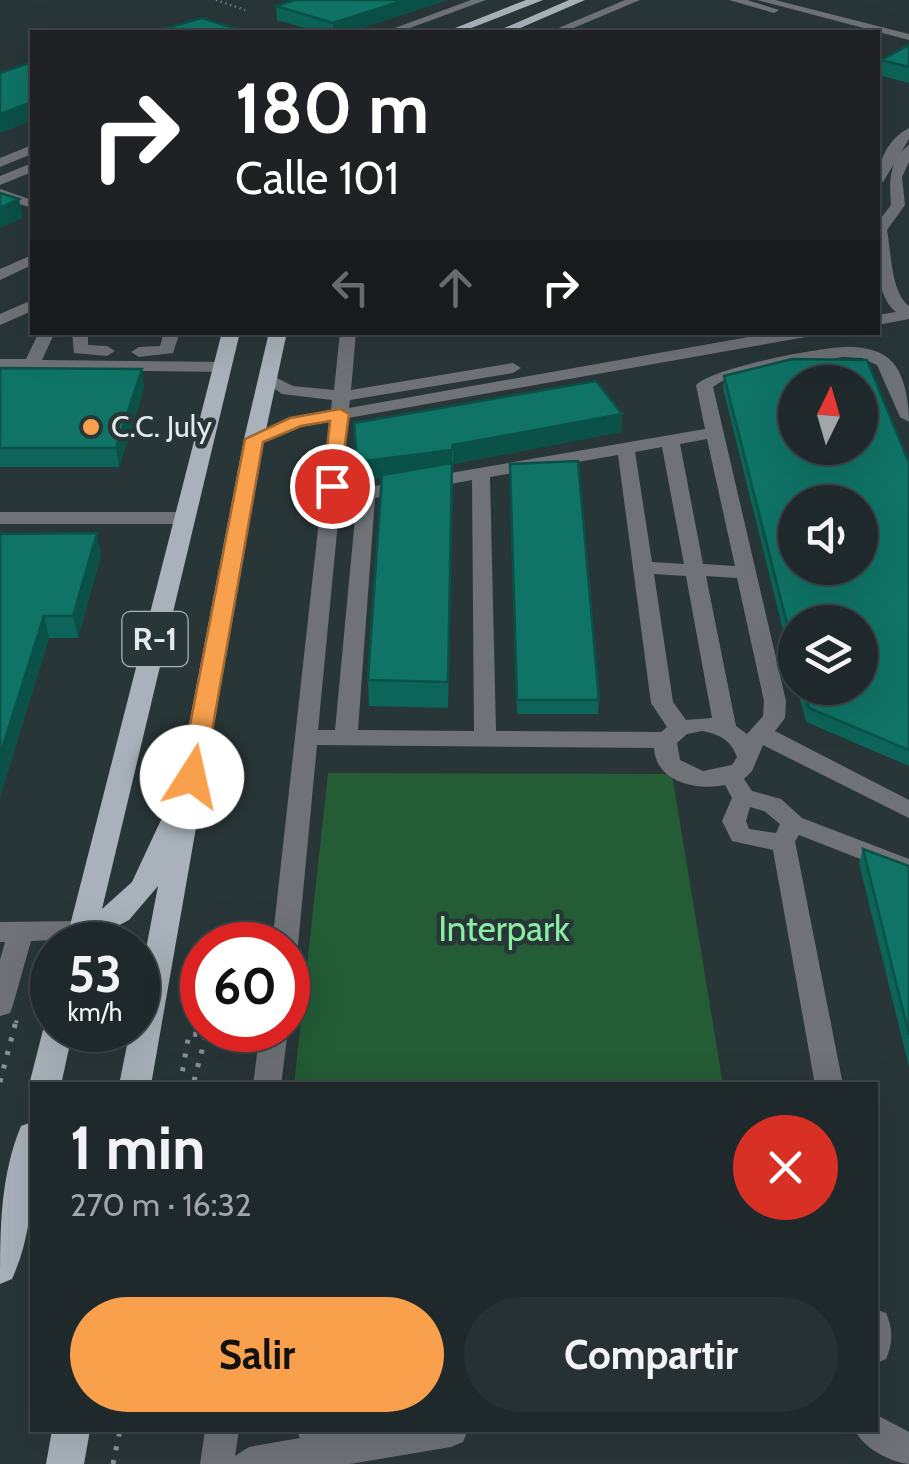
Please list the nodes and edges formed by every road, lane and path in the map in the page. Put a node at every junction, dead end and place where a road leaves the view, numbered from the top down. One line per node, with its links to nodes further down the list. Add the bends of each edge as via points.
1 (216, 0): 9 (path)
2 (481, 0): 11 (street)
3 (537, 0): 12 (main road)
4 (580, 0): 13 (main road)
5 (634, 0): 14 (street)
6 (734, 0): 15 (street)
7 (760, 0): 10 (street); 16 (street)
8 (823, 0): 10 (street)
9 (244, 10)
10 (802, 10): 17 (street)
11 (396, 30)
12 (455, 30)
13 (506, 30)
14 (560, 30)
15 (852, 30)
16 (863, 30)
17 (871, 30)
18 (880, 33): 20 (street)
19 (880, 35): 20 (street)
20 (909, 41)
21 (909, 132): 26 (street)
22 (909, 148): 30 (street, via 895,177 898,205)
23 (30, 150): 24 (street)
24 (0, 163)
25 (30, 168): 27 (street)
26 (880, 175)
27 (0, 181)
28 (0, 193): 29 (street)
29 (30, 200)
30 (880, 223)
31 (880, 233): 33 (street)
32 (30, 260): 34 (street)
33 (890, 273): 35 (street); 38 (street, via 890,294)
34 (0, 275)
35 (909, 291)
36 (30, 306): 40 (street)
37 (880, 308): 38 (street)
38 (905, 311): 39 (street)
39 (880, 319)
40 (0, 320)
41 (45, 335): 50 (street)
42 (80, 335): 43 (street, via 80,350 164,352)
43 (171, 335)
44 (230, 335): 51 (main road, R-1)
45 (277, 335): 52 (main road, R-1)
46 (348, 335): 53 (street)
47 (708, 335): 53 (street)
48 (787, 335): 53 (street)
49 (0, 364): 50 (street)
50 (32, 364): 51 (street)
51 (223, 367): 61 (main road, R-1)
52 (269, 378): 53 (street, via 290,393); 56 (main road, R-1)
53 (341, 406): 56 (street); 67 (street)
54 (909, 417): 55 (street, via 884,362 842,352 707,381 703,389)
55 (714, 433): 57 (street); 64 (street)
56 (254, 439): 71 (main road, R-1)
57 (670, 441): 58 (street); 63 (street)
58 (626, 449): 59 (street); 62 (street)
59 (481, 475): 68 (street, via 387,487 366,497); 69 (street)
60 (0, 518): 61 (street)
61 (186, 518): 76 (main road, R-1)
62 (645, 568): 63 (street); 66 (street, via 662,703)
63 (696, 570): 64 (street); 65 (street)
64 (747, 572): 70 (street, via 774,701 774,718)
65 (724, 729): 66 (street, via 702,724); 70 (street)
66 (673, 734): 69 (street); 72 (street, via 665,756 678,771)
67 (307, 738): 68 (street); 78 (street)
68 (346, 738): 69 (street)
69 (485, 739)
70 (754, 741): 72 (street); 73 (street)
71 (192, 777): 77 (main road, via 138,898); 86 (main road, R-1)
72 (738, 787): 74 (street, via 784,810); 74 (street, via 734,826 742,838 758,844)
73 (909, 810)
74 (788, 833): 75 (street); 90 (street)
75 (909, 869)
76 (85, 922)
77 (110, 922)
78 (287, 922)
79 (10, 932): 80 (street)
80 (0, 1006)
81 (12, 1038): 84 (path)
82 (53, 1052): 85 (main road)
83 (271, 1052): 89 (street)
84 (0, 1082)
85 (46, 1082)
86 (136, 1082)
87 (180, 1082): 88 (path, via 188,1034 206,1035)
88 (194, 1082)
89 (266, 1082)
90 (829, 1082)
91 (30, 1144): 92 (main road)
92 (0, 1268)
93 (71, 1432): 101 (main road)
94 (120, 1432): 102 (path)
95 (222, 1432): 103 (street)
96 (317, 1432): 99 (street)
97 (439, 1432): 99 (street)
98 (876, 1432): 100 (street)
99 (346, 1448): 104 (street)
100 (909, 1450)
101 (65, 1464)
102 (113, 1464)
103 (217, 1464)
104 (249, 1464)

